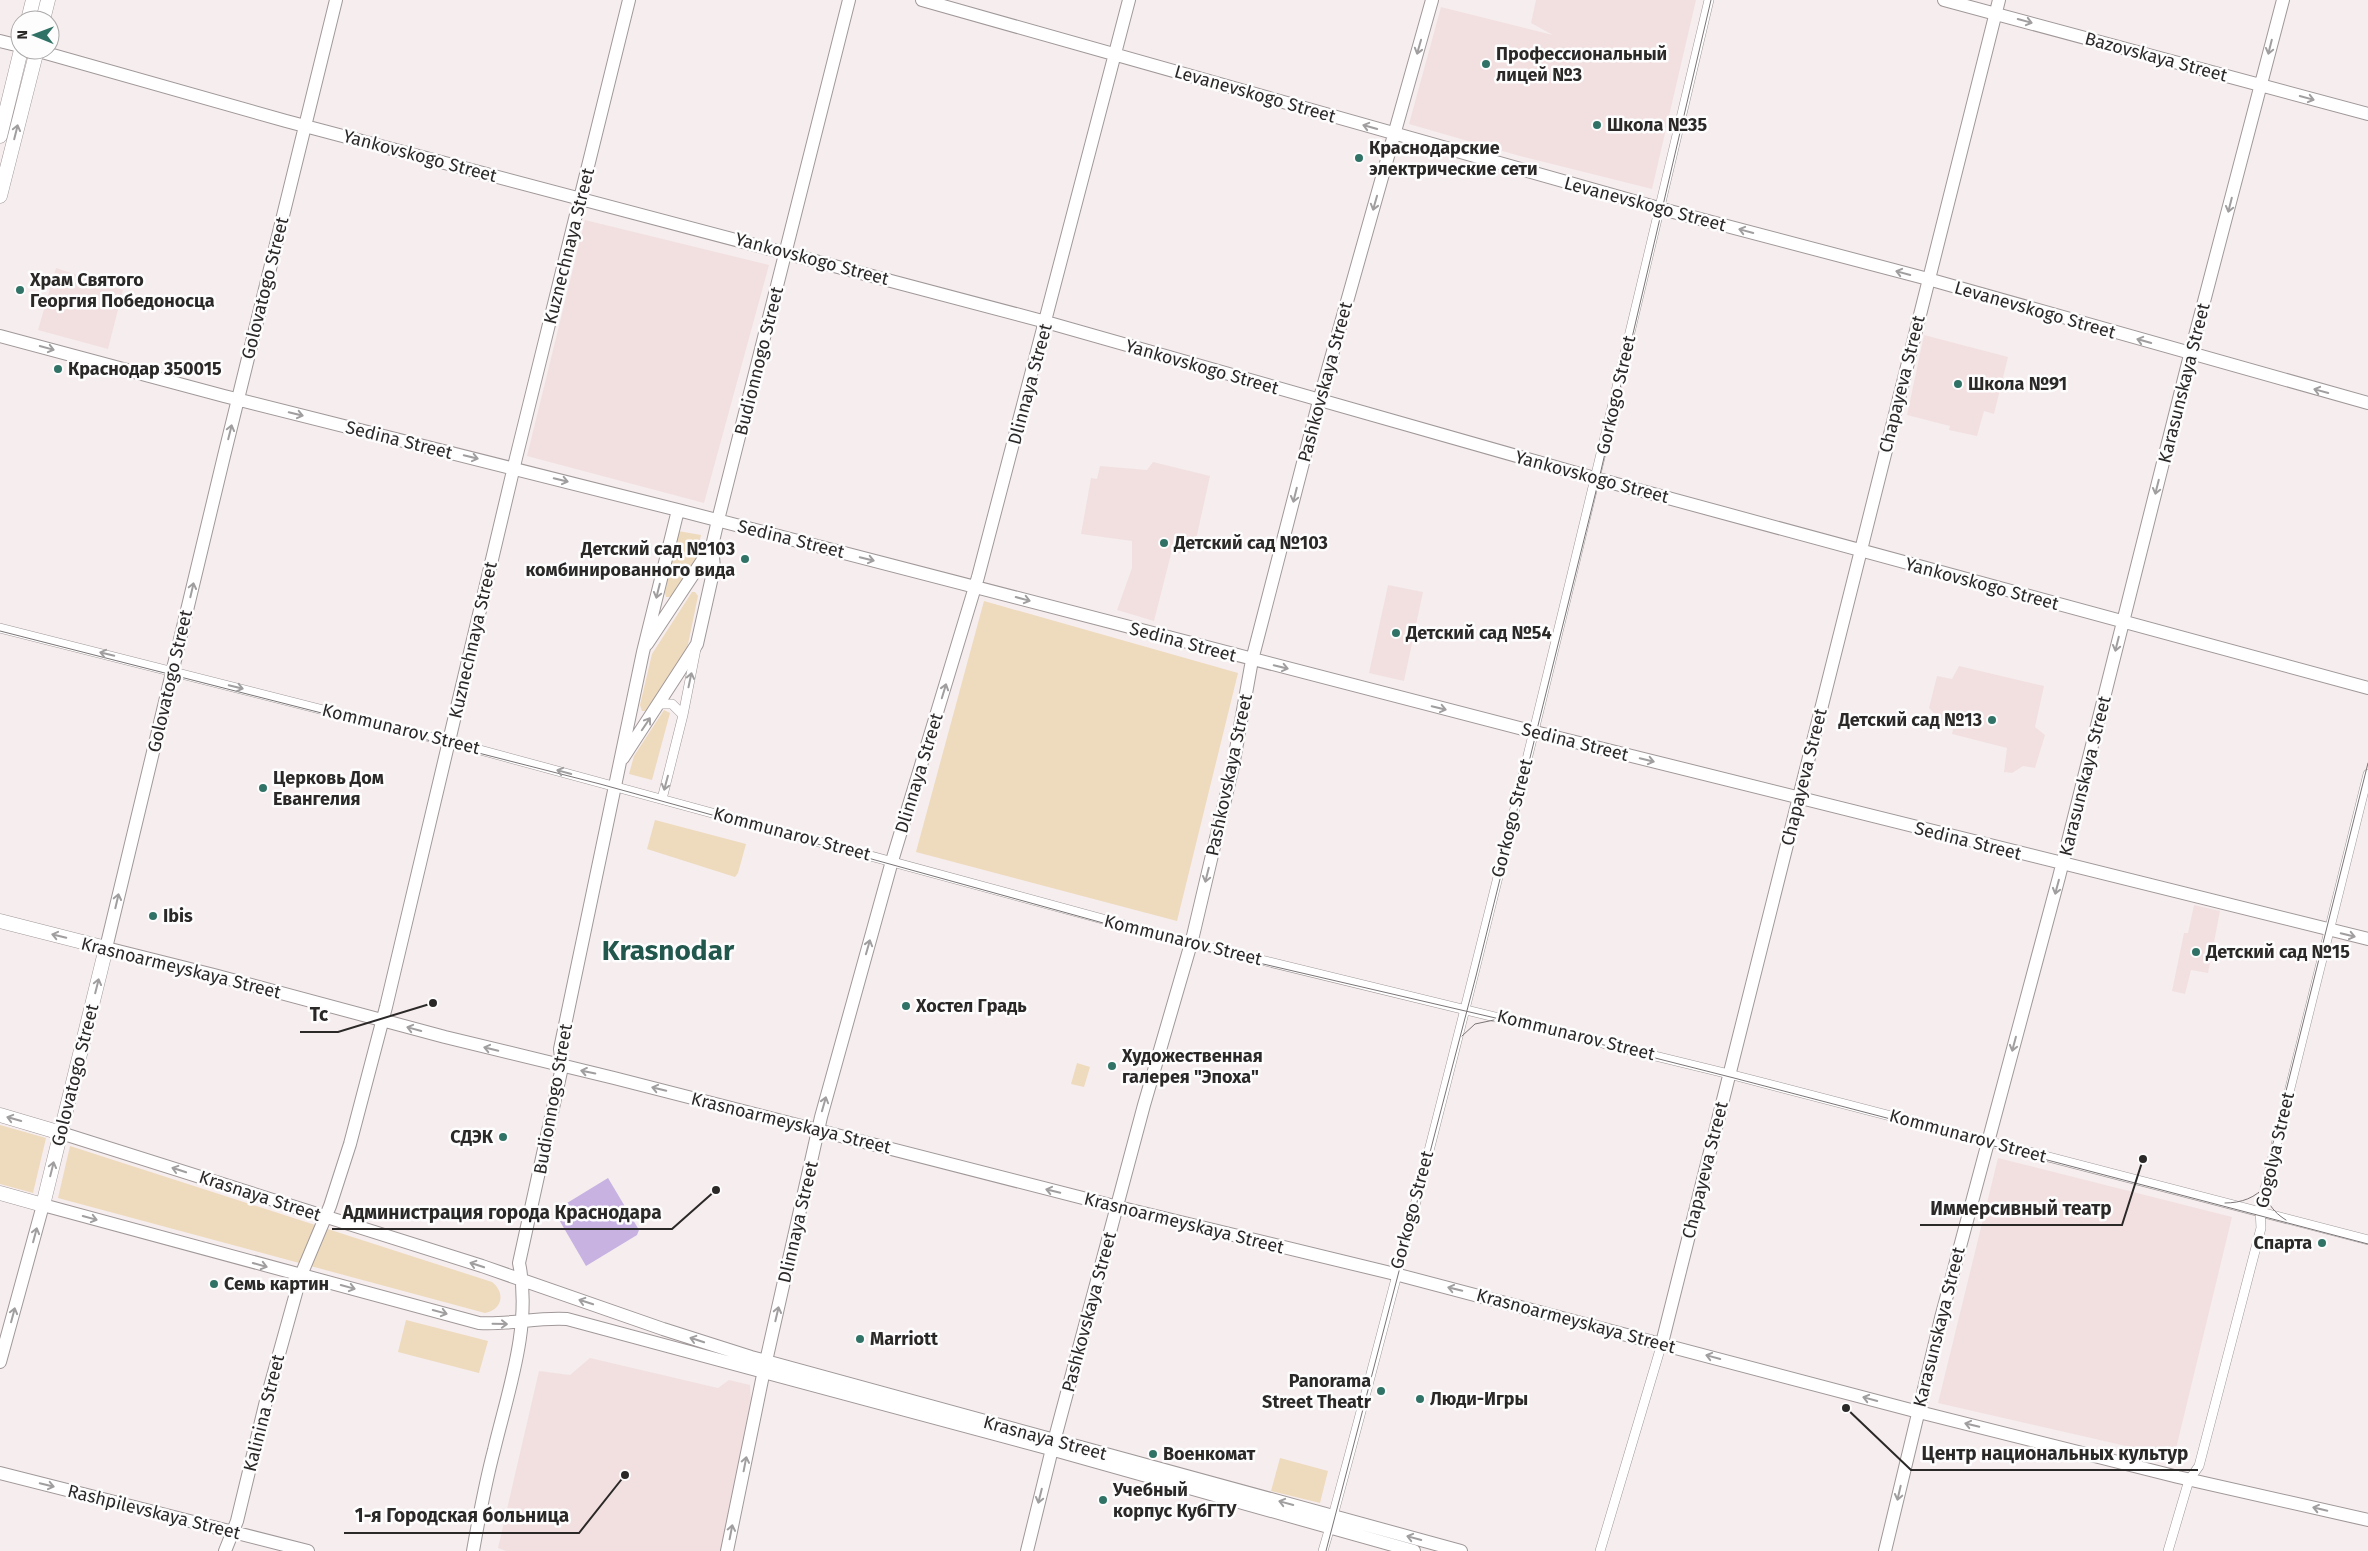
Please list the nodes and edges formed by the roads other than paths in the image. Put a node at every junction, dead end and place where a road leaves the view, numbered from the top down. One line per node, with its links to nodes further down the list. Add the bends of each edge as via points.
1 (336, 0): 18 (street, Golovatogo Street)
2 (629, 0): 22 (street, Kuznechnaya Street)
3 (849, 0): 24 (street, Budionnogo Street)
4 (922, 0): 12 (street, Levanevskogo Street)
5 (1130, 0): 12 (street, Dlinnaya Street)
6 (1432, 0): 19 (street, Pashkovskaya Street, one-way to 19)
7 (1709, 0): 23 (street, Gorkogo Street)
8 (1944, 0): 11 (street, Bazovskaya Street)
9 (1999, 0): 11 (street, Chapayeva Street)
10 (2283, 0): 16 (street, Karasunskaya Street, one-way to 16)
11 (1996, 13): 16 (street, Bazovskaya Street, one-way to 16); 25 (street, Chapayeva Street)
12 (1115, 54): 19 (street, Levanevskogo Street, one-way to 12); 26 (street, Dlinnaya Street)
13 (60, 57): 18 (street, Yankovskogo Street)
14 (19, 60): 20 (main road)
15 (34, 60): 21 (main road, one-way to 15)
16 (2260, 85): 17 (street, Bazovskaya Street, one-way to 17); 28 (street, Karasunskaya Street, one-way to 28)
17 (2368, 114)
18 (306, 126): 22 (street, Yankovskogo Street); 29 (street, Golovatogo Street)
19 (1395, 134): 23 (street, Levanevskogo Street); 30 (street, Pashkovskaya Street, one-way to 30)
20 (0, 136)
21 (0, 196)
22 (581, 199): 24 (street, Yankovskogo Street); 32 (street, Kuznechnaya Street)
23 (1660, 208): 25 (street, Levanevskogo Street, one-way to 23); 33 (street, Gorkogo Street)
24 (786, 252): 26 (street, Yankovskogo Street); 35 (street, Budionnogo Street)
25 (1928, 280): 28 (street, Levanevskogo Street, one-way to 25); 37 (street, Chapayeva Street)
26 (1046, 322): 30 (street, Yankovskogo Street); 38 (street, Dlinnaya Street)
27 (0, 336): 29 (street, Sedina Street, one-way to 29)
28 (2190, 355): 31 (street, Levanevskogo Street, one-way to 28); 39 (street, Karasunskaya Street, one-way to 39)
29 (243, 401): 32 (street, Sedina Street, one-way to 32); 44 (street, Golovatogo Street, one-way to 29)
30 (1319, 401): 33 (street, Yankovskogo Street); 43 (street, Pashkovskaya Street, one-way to 43)
31 (2368, 403)
32 (514, 468): 34 (street, Sedina Street, one-way to 34); 49 (street, Kuznechnaya Street)
33 (1597, 478): 37 (street, Yankovskogo Street); 48 (street, Gorkogo Street)
34 (678, 510): 35 (street, Sedina Street); 42 (street, Budionnogo Street, one-way to 42)
35 (718, 520): 36 (street, Budionnogo Street); 38 (street, Sedina Street, one-way to 38)
36 (712, 546): 41 (street, Budionnogo Street, via 714,568); 42 (street, Budionnogo Street)
37 (1861, 552): 39 (street, Yankovskogo Street); 53 (street, Chapayeva Street)
38 (976, 586): 43 (street, Sedina Street, one-way to 43); 55 (street, Dlinnaya Street, one-way to 38)
39 (2122, 622): 45 (street, Yankovskogo Street); 56 (street, Karasunskaya Street, one-way to 56)
40 (0, 628): 44 (street, Kommunarov Street, one-way to 40)
41 (697, 644): 46 (street, Budionnogo Street); 47 (street, Budionnogo Street, one-way to 41)
42 (643, 652): 50 (street, Budionnogo Street)
43 (1252, 660): 48 (street, Sedina Street, one-way to 48); 60 (street, Pashkovskaya Street, one-way to 60, via 1233,766)
44 (172, 671): 49 (street, Kommunarov Street, one-way to 49); 61 (street, Golovatogo Street, one-way to 44)
45 (2368, 688)
46 (660, 704): 47 (street, via 672,704); 50 (street, Budionnogo Street, one-way to 46)
47 (683, 715): 54 (street, Budionnogo Street, one-way to 54)
48 (1534, 732): 53 (street, Sedina Street, one-way to 53); 62 (street, Gorkogo Street)
49 (449, 742): 52 (street, Kommunarov Street, one-way to 49); 63 (street, Kuznechnaya Street)
50 (619, 764): 52 (street, Budionnogo Street)
51 (2368, 774): 58 (street, Gogolya Street)
52 (614, 786): 54 (street, Kommunarov Street); 64 (street, Budionnogo Street, via 560,1049)
53 (1798, 798): 56 (street, Sedina Street); 65 (street, Chapayeva Street)
54 (662, 799): 55 (street, Kommunarov Street)
55 (892, 861): 60 (street, Kommunarov Street); 67 (street, Dlinnaya Street, one-way to 55)
56 (2063, 865): 58 (street, Sedina Street); 69 (street, Karasunskaya Street, one-way to 69)
57 (0, 921): 61 (main road, Krasnoarmeyskaya Street, one-way to 57)
58 (2329, 930): 59 (street, Sedina Street, one-way to 59); 73 (street, Gogolya Street)
59 (2368, 939)
60 (1191, 943): 62 (street, Kommunarov Street); 72 (street, Pashkovskaya Street)
61 (106, 948): 63 (street, Krasnoarmeyskaya Street); 68 (main road, Golovatogo Street, one-way to 61)
62 (1465, 1008): 65 (street, Kommunarov Street); 76 (street, Gorkogo Street)
63 (382, 1021): 64 (street, Krasnoarmeyskaya Street, one-way to 63); 74 (street, Kuznechnaya Street, via 350,1144)
64 (562, 1066): 67 (street, Krasnoarmeyskaya Street, one-way to 64); 78 (street, Budionnogo Street, via 519,1263)
65 (1729, 1074): 69 (street, Kommunarov Street); 82 (street, Chapayeva Street)
66 (0, 1115): 68 (main road, Krasnaya Street, one-way to 66)
67 (818, 1130): 72 (street, Krasnoarmeyskaya Street, one-way to 67); 84 (street, Dlinnaya Street, one-way to 67)
68 (61, 1133): 71 (main road, Golovatogo Street, one-way to 68); 74 (street, Krasnaya Street, one-way to 68)
69 (1988, 1142): 73 (street, Kommunarov Street); 85 (street, Karasunskaya Street)
70 (0, 1193): 71 (main road, Krasnaya Street)
71 (43, 1205): 77 (street, Krasnaya Street, one-way to 77); 83 (street, Golovatogo Street, one-way to 71)
72 (1118, 1207): 76 (street, Krasnoarmeyskaya Street); 86 (street, Pashkovskaya Street)
73 (2259, 1212): 75 (street, Kommunarov Street); 88 (street, Gogolya Street, via 2260,1228 2202,1457)
74 (325, 1218): 77 (street, Kuznechnaya Street); 78 (street, Krasnaya Street, one-way to 74)
75 (2368, 1240)
76 (1395, 1274): 82 (street, Krasnoarmeyskaya Street, one-way to 76); 90 (street, Gorkogo Street)
77 (301, 1275): 80 (street, Krasnaya Street, one-way to 80, via 479,1323); 91 (street, Kalinina Street)
78 (523, 1281): 79 (street, Krasnaya Street, one-way to 78); 80 (street, Budionnogo Street)
79 (633, 1317): 81 (street); 84 (street, Krasnaya Street, one-way to 79)
80 (521, 1323): 81 (street, Krasnaya Street, via 567,1319); 94 (street, Budionnogo Street)
81 (627, 1336): 84 (street, Krasnaya Street)
82 (1662, 1343): 85 (street, Krasnoarmeyskaya Street, one-way to 82); 100 (street, Chapayeva Street)
83 (0, 1362)
84 (765, 1366): 86 (street, Krasnaya Street); 95 (street, Dlinnaya Street, one-way to 84)
85 (1918, 1411): 88 (street, Krasnoarmeyskaya Street, one-way to 85); 101 (street, Karasunskaya Street, one-way to 101)
86 (1053, 1445): 90 (street, Krasnaya Street); 96 (street, Pashkovskaya Street, one-way to 96)
87 (0, 1473): 91 (street, Rashpilevskaya Street, one-way to 91)
88 (2189, 1480): 89 (street, Krasnoarmeyskaya Street, one-way to 88); 102 (street, Gogolya Street)
89 (2368, 1520)
90 (1331, 1521): 97 (street, Gorkogo Street); 98 (street, Krasnaya Street); 99 (street, Krasnaya Street, one-way to 90)
91 (233, 1533): 92 (street, Kalinina Street); 93 (street, Rashpilevskaya Street)
92 (225, 1551)
93 (308, 1551)
94 (472, 1551)
95 (727, 1551)
96 (1027, 1551)
97 (1324, 1551)
98 (1414, 1551)
99 (1461, 1551)
100 (1600, 1551)
101 (1885, 1551)
102 (2168, 1551)

